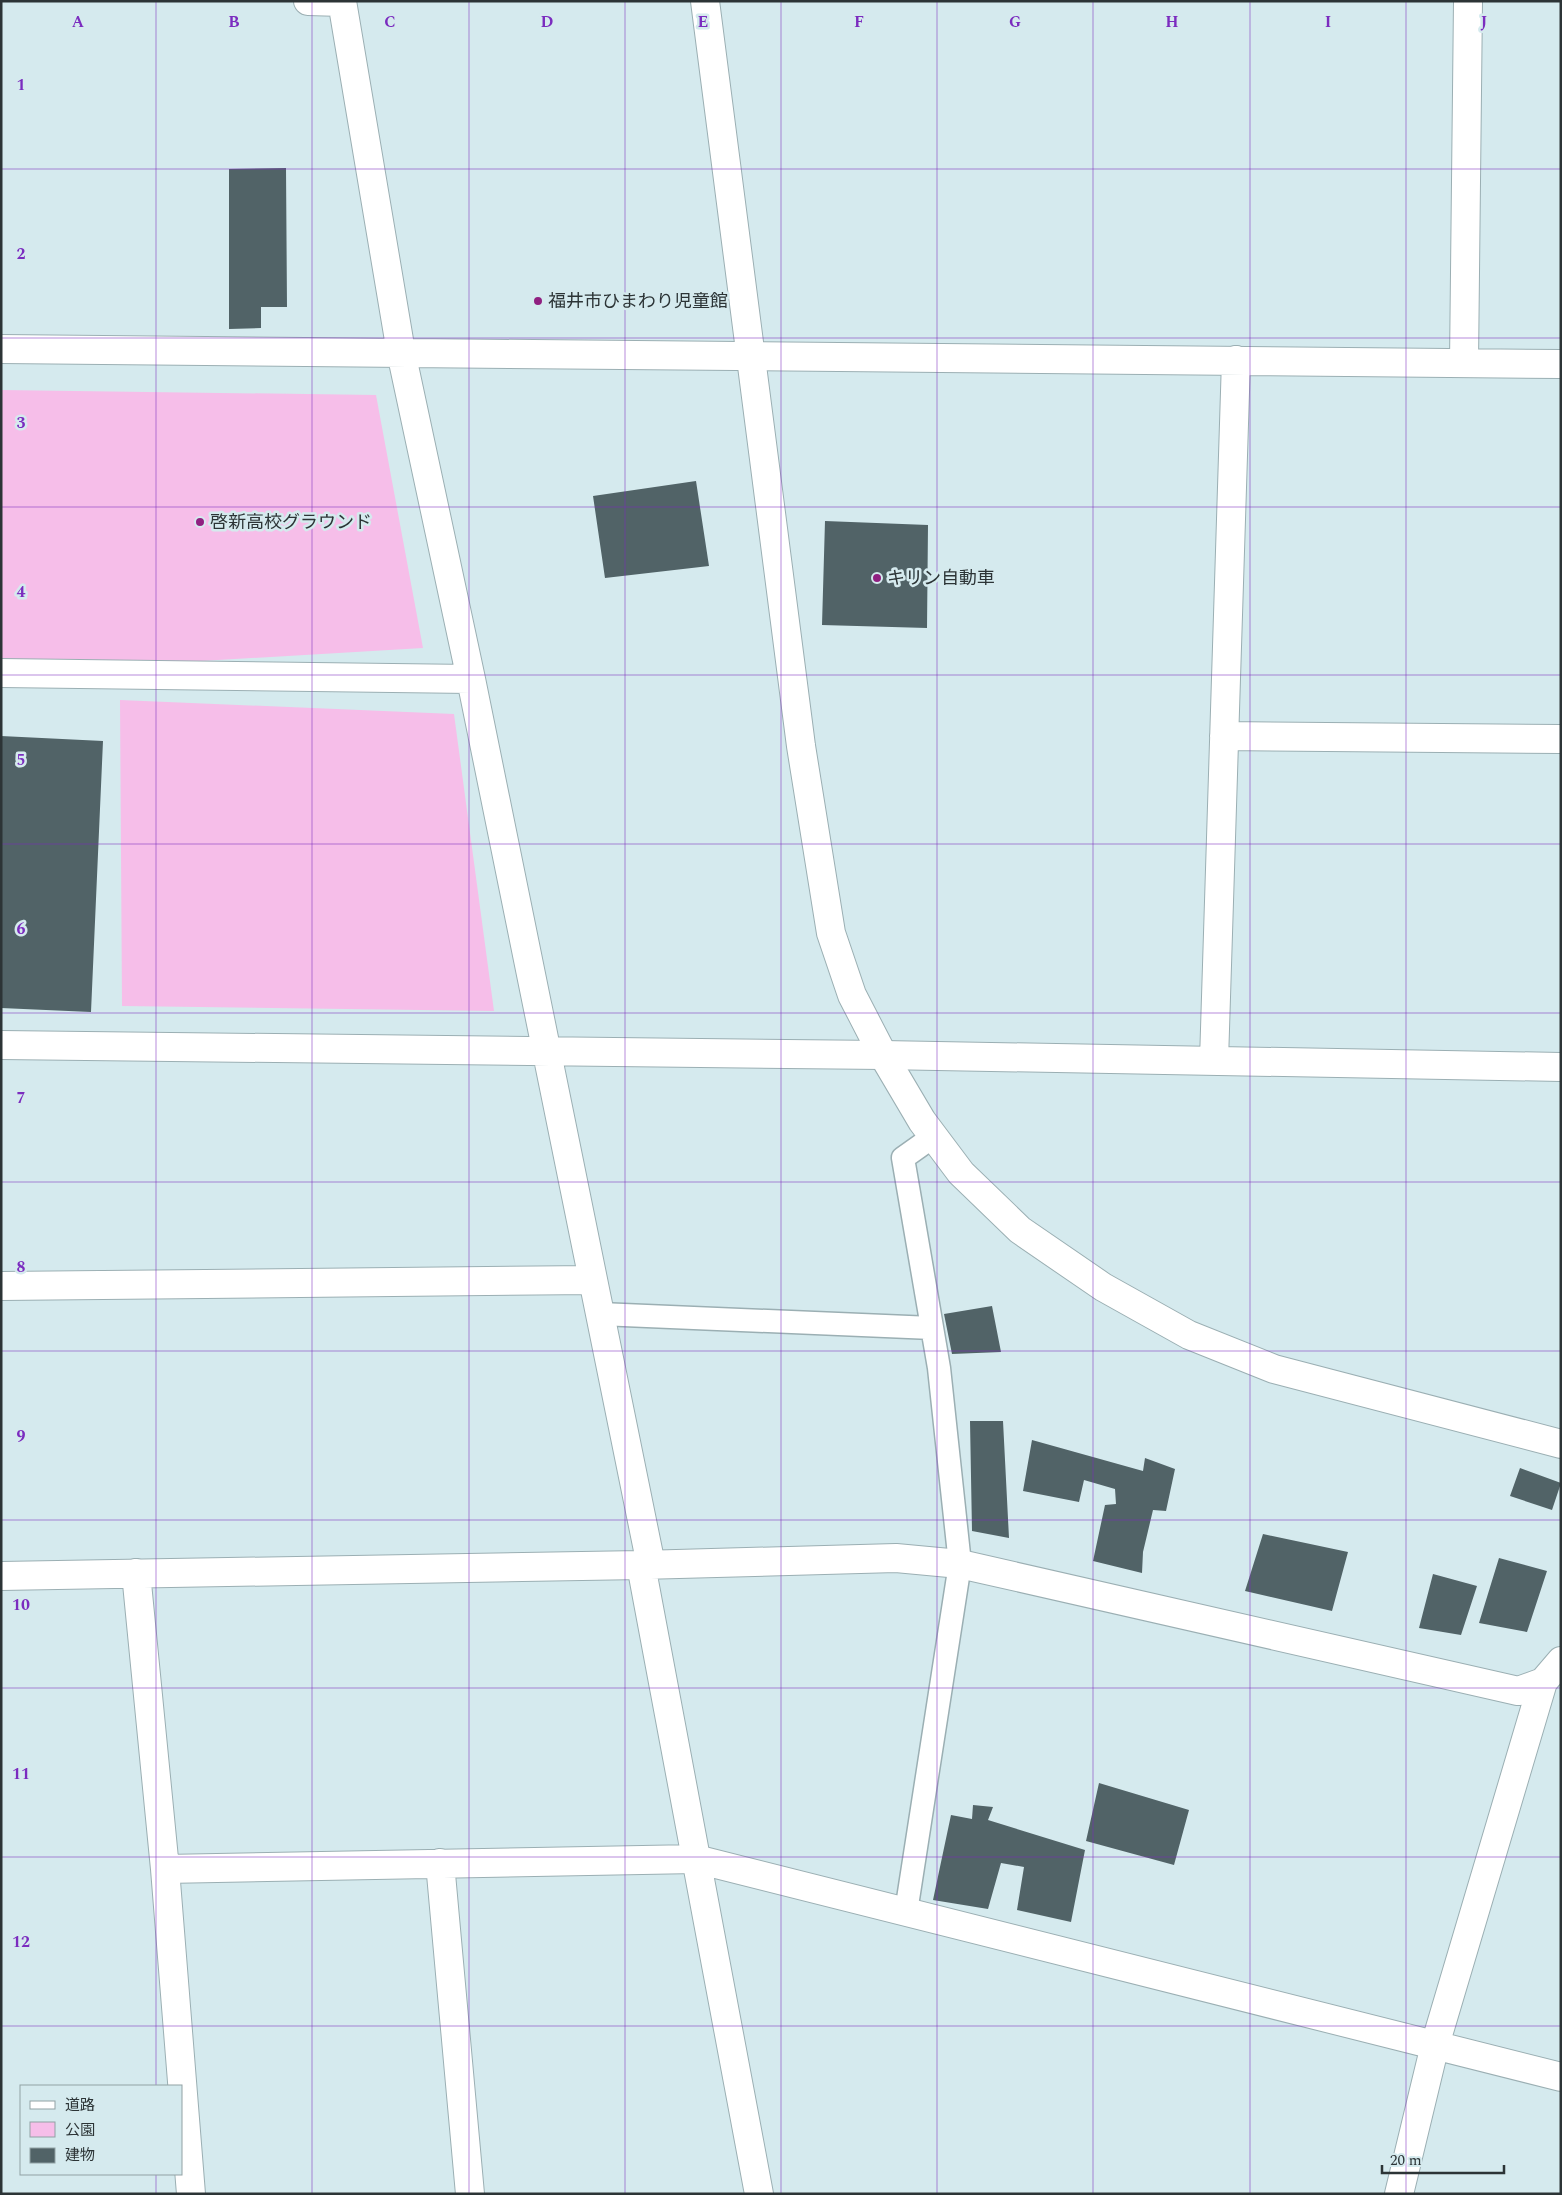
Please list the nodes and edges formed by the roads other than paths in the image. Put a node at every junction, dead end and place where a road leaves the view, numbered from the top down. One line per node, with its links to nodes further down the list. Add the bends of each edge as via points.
1 (308, 1): 4 (street)
2 (705, 1): 7 (street)
3 (1468, 1): 9 (street)
4 (342, 2): 6 (street)
5 (1, 349): 6 (street)
6 (401, 352): 7 (street); 12 (street)
7 (751, 354): 8 (street); 17 (street, via 801,746 831,933 852,995)
8 (1236, 360): 9 (street); 13 (street)
9 (1464, 363): 10 (street)
10 (1561, 364)
11 (1, 673): 12 (street)
12 (471, 679): 16 (street)
13 (1224, 736): 14 (street); 18 (street)
14 (1561, 739)
15 (1, 1046): 16 (street)
16 (546, 1052): 17 (street); 21 (street)
17 (882, 1054): 18 (street); 20 (street)
18 (1214, 1061): 19 (street)
19 (1561, 1067)
20 (934, 1136): 24 (lane, via 903,1158); 25 (street, via 961,1173 1020,1230 1103,1287 1189,1335 1274,1369)
21 (593, 1280): 22 (street); 23 (street)
22 (1, 1286)
23 (600, 1314): 24 (lane); 27 (street)
24 (932, 1328): 26 (lane)
25 (1561, 1444)
26 (960, 1564): 27 (street, via 896,1558); 31 (street, via 1518,1691); 35 (lane)
27 (646, 1565): 28 (street); 32 (street)
28 (136, 1574): 29 (street); 34 (street)
29 (1, 1576)
30 (1561, 1662): 31 (street)
31 (1543, 1682): 36 (street)
32 (696, 1859): 33 (street); 35 (street); 40 (street)
33 (440, 1864): 34 (street); 39 (street)
34 (165, 1869): 38 (street)
35 (906, 1912): 36 (street)
36 (1435, 2045): 37 (street); 41 (street)
37 (1561, 2077)
38 (191, 2194)
39 (470, 2194)
40 (759, 2194)
41 (1399, 2194)

